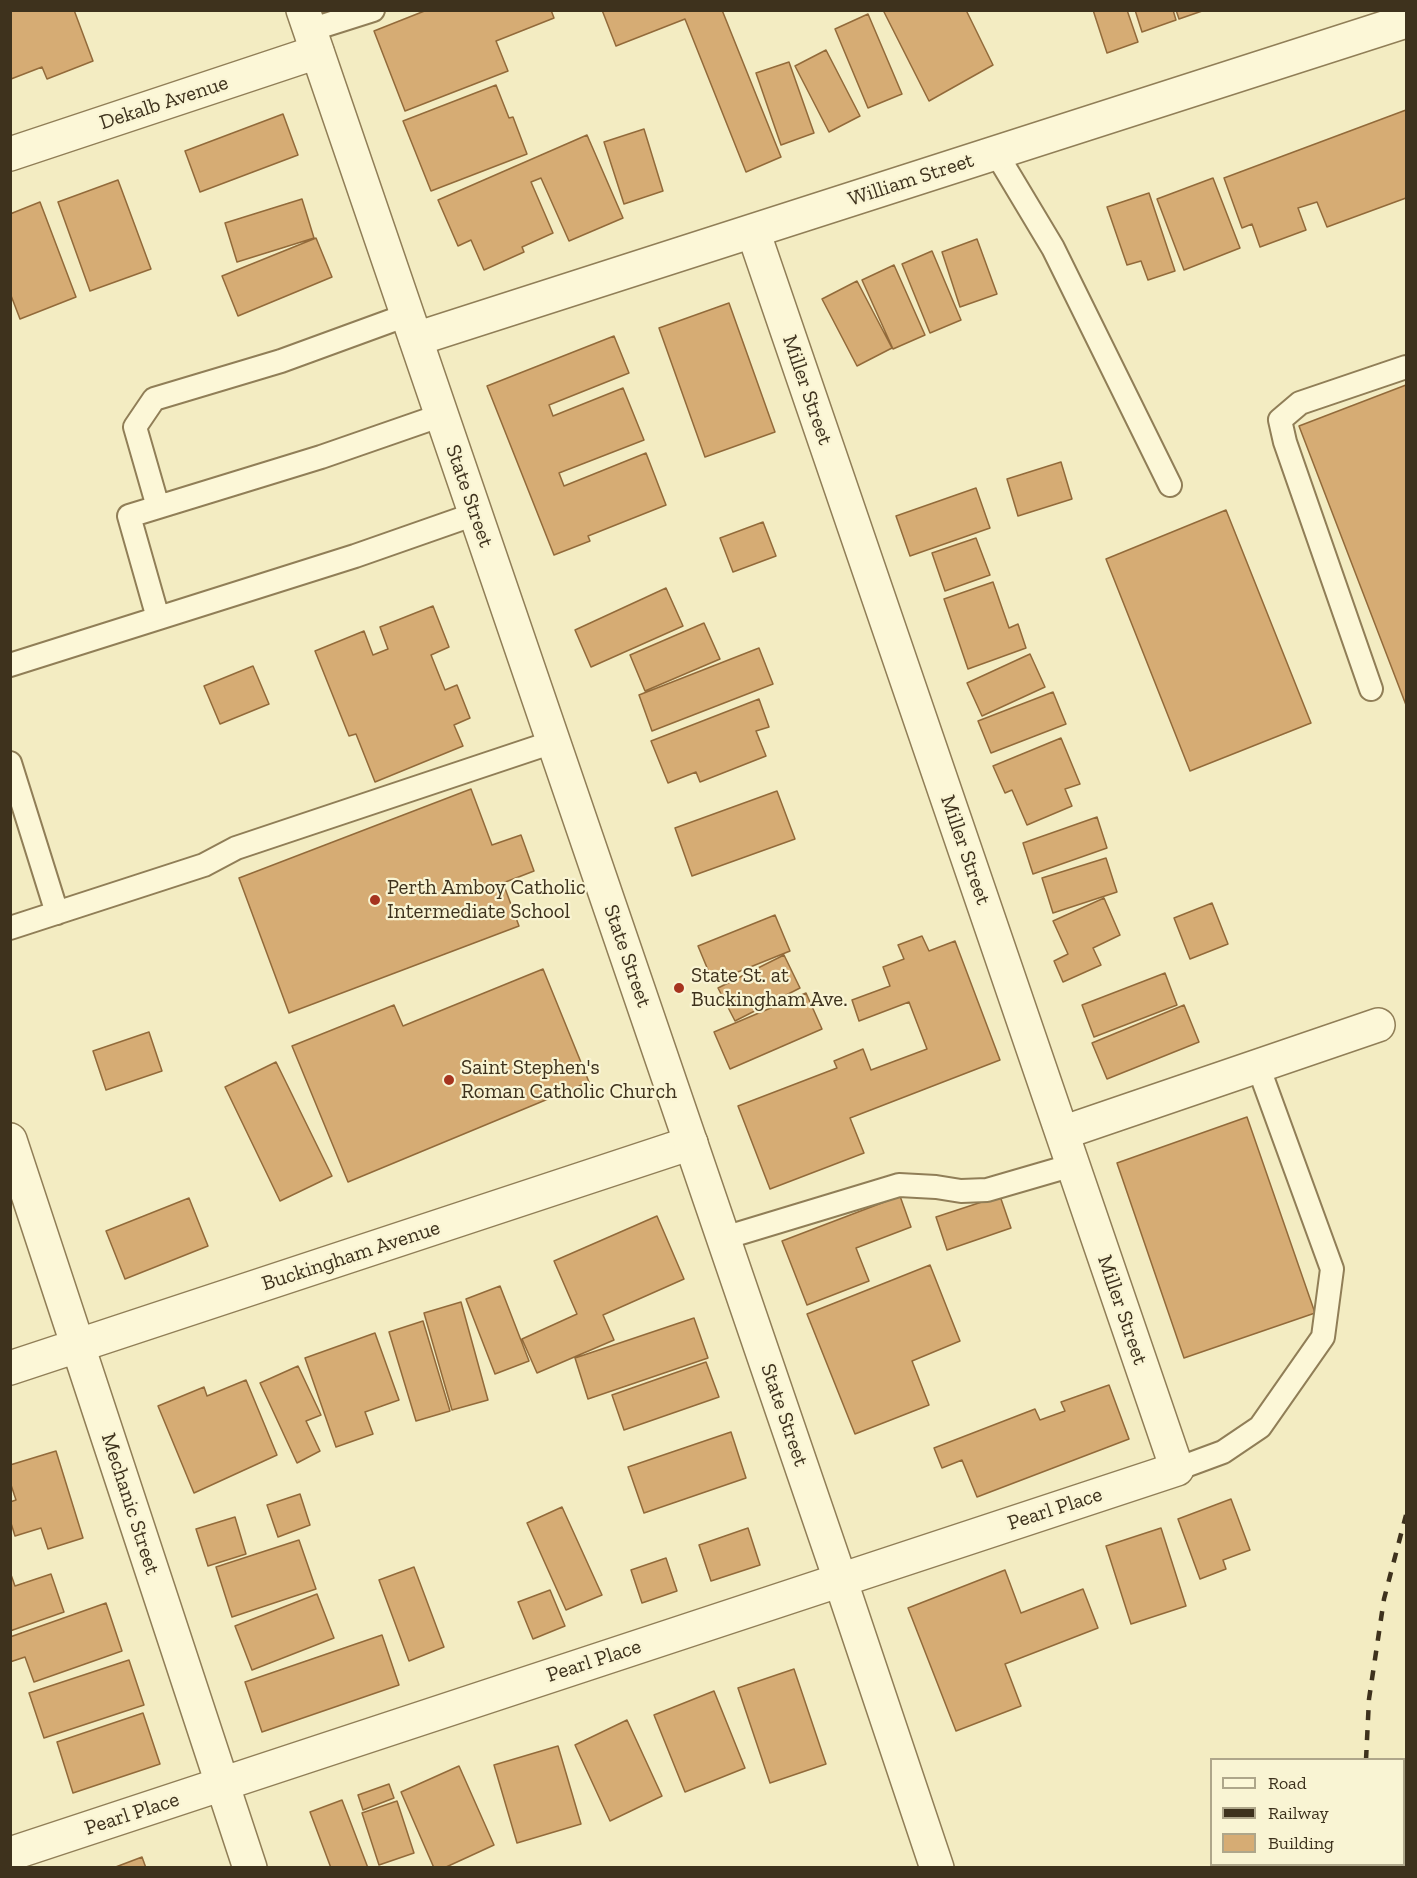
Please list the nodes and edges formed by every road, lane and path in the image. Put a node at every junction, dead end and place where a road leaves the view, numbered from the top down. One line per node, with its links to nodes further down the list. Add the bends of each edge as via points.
1 (373, 10): 3 (lane)
2 (1407, 21): 4 (street, William Street)
3 (310, 31): 5 (street, Dekalb Avenue); 7 (street, State Street)
4 (996, 153): 6 (street, William Street); 10 (lane, via 1053,248)
5 (10, 154)
6 (753, 231): 7 (street, William Street); 22 (street, Miller Street)
7 (412, 327): 9 (street, State Street); 11 (lane, via 281,360 154,399 135,427)
8 (1407, 367): 15 (lane, via 1300,403 1280,420 1284,442)
9 (441, 416): 11 (lane); 12 (street, State Street)
10 (1170, 485)
11 (158, 507): 13 (lane, via 129,516)
12 (475, 514): 13 (lane); 16 (street, State Street)
13 (158, 618): 14 (lane)
14 (10, 665)
15 (1371, 689)
16 (553, 742): 18 (lane, via 236,848 204,865); 24 (street, State Street)
17 (10, 764): 18 (lane)
18 (57, 913): 19 (lane)
19 (10, 928)
20 (1378, 1025): 21 (street)
21 (1258, 1066): 22 (street); 29 (lane, via 1332,1269 1323,1337 1260,1427 1223,1452)
22 (1062, 1133): 25 (street, Miller Street)
23 (10, 1140): 27 (street, Mechanic Street)
24 (691, 1143): 26 (street, State Street); 27 (street, Buckingham Avenue)
25 (1073, 1165): 26 (lane, via 987,1190 899,1185); 29 (street, Miller Street)
26 (724, 1238): 30 (street, State Street)
27 (78, 1346): 28 (street, Buckingham Avenue); 31 (street, Mechanic Street)
28 (10, 1368)
29 (1177, 1469): 30 (street, Pearl Place)
30 (840, 1579): 31 (street, Pearl Place); 33 (street, State Street)
31 (223, 1784): 32 (street, Pearl Place); 34 (street, Mechanic Street)
32 (10, 1854)
33 (936, 1867)
34 (250, 1868)

